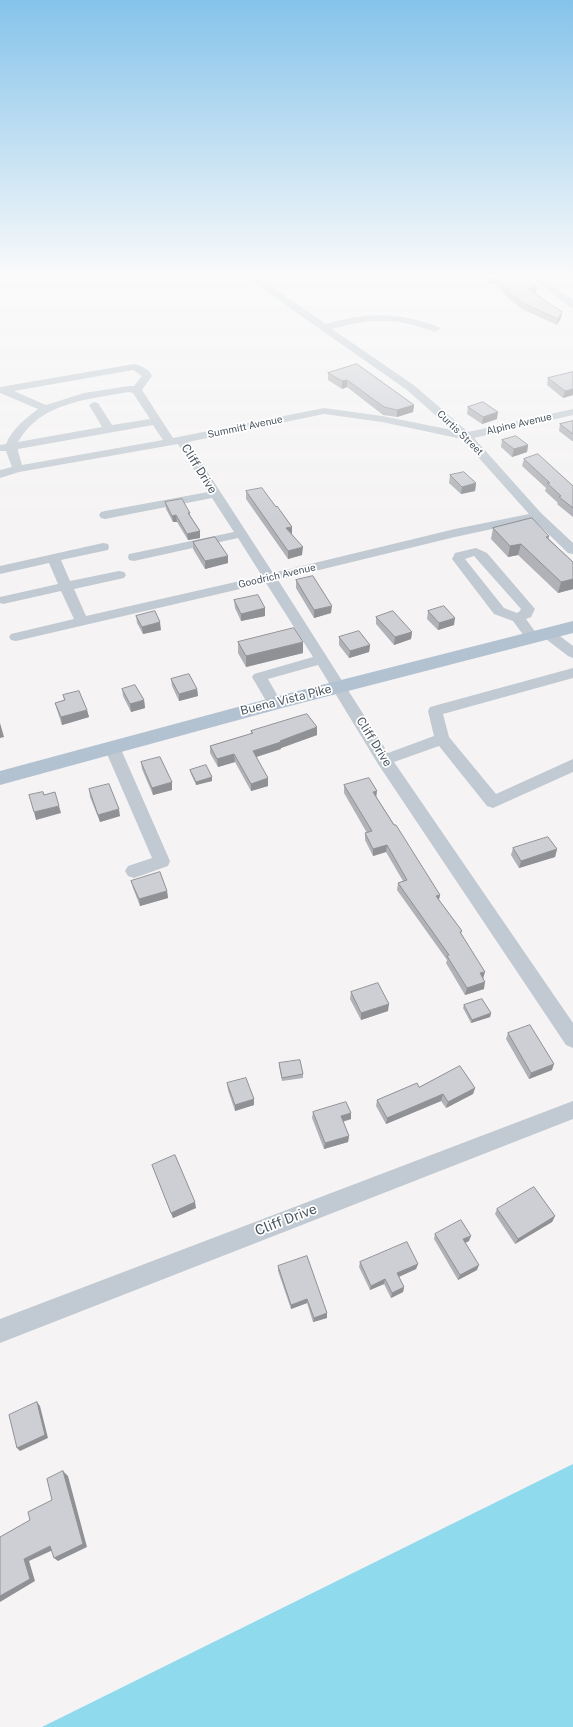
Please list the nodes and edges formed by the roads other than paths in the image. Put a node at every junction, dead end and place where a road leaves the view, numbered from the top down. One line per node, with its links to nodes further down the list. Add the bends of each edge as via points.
1 (368, 359): 9 (street, Curtis Street, via 411,388)
2 (1, 390): 3 (street, via 134,367 145,372 147,376); 5 (street)
3 (137, 390): 5 (street, via 129,389 69,400); 7 (street, Cliff Drive)
4 (94, 405): 8 (street)
5 (46, 409): 11 (street, via 25,424)
6 (573, 412): 9 (street, Alpine Avenue)
7 (156, 421): 8 (street); 10 (street, Cliff Drive)
8 (109, 430): 11 (street)
9 (466, 436): 10 (street, Summitt Avenue, via 382,419 324,411); 16 (street, Curtis Street)
10 (175, 441): 12 (street, Summitt Avenue); 14 (street, Cliff Drive)
11 (6, 447): 12 (street)
12 (18, 469): 13 (street, Summitt Avenue)
13 (0, 474)
14 (215, 494): 15 (street); 18 (street, Cliff Drive)
15 (105, 515)
16 (537, 516): 17 (street, Goodrich Avenue); 20 (street, Curtis Street)
17 (455, 533): 21 (street); 26 (street, Goodrich Avenue)
18 (241, 534): 22 (street); 26 (street, Cliff Drive)
19 (103, 547): 23 (street)
20 (573, 550)
21 (469, 553): 29 (street, via 476,552 482,556 528,609 526,614); 29 (street, via 458,559 499,611)
22 (134, 557)
23 (53, 558): 24 (street); 27 (street)
24 (0, 570)
25 (119, 575): 27 (street)
26 (270, 578): 30 (street, Goodrich Avenue); 34 (street, Cliff Drive)
27 (65, 586): 28 (street); 30 (street)
28 (3, 600)
29 (518, 618): 31 (street)
30 (82, 622): 32 (street, Goodrich Avenue)
31 (558, 633): 33 (street); 36 (main road, Buena Vista Pike)
32 (16, 637)
33 (573, 652)
34 (321, 659): 36 (street, Cliff Drive); 37 (street, via 258,676)
35 (573, 673): 38 (street, via 435,711)
36 (339, 687): 37 (main road, Buena Vista Pike); 40 (street, Cliff Drive)
37 (274, 702): 39 (main road, Buena Vista Pike)
38 (442, 739): 40 (street); 41 (street, via 493,802)
39 (112, 747): 42 (main road, Buena Vista Pike); 43 (street, via 162,861)
40 (384, 760): 44 (street, Cliff Drive)
41 (573, 765)
42 (0, 778)
43 (134, 870)
44 (573, 1039)
45 (573, 1110): 46 (street, Cliff Drive)
46 (0, 1331)

